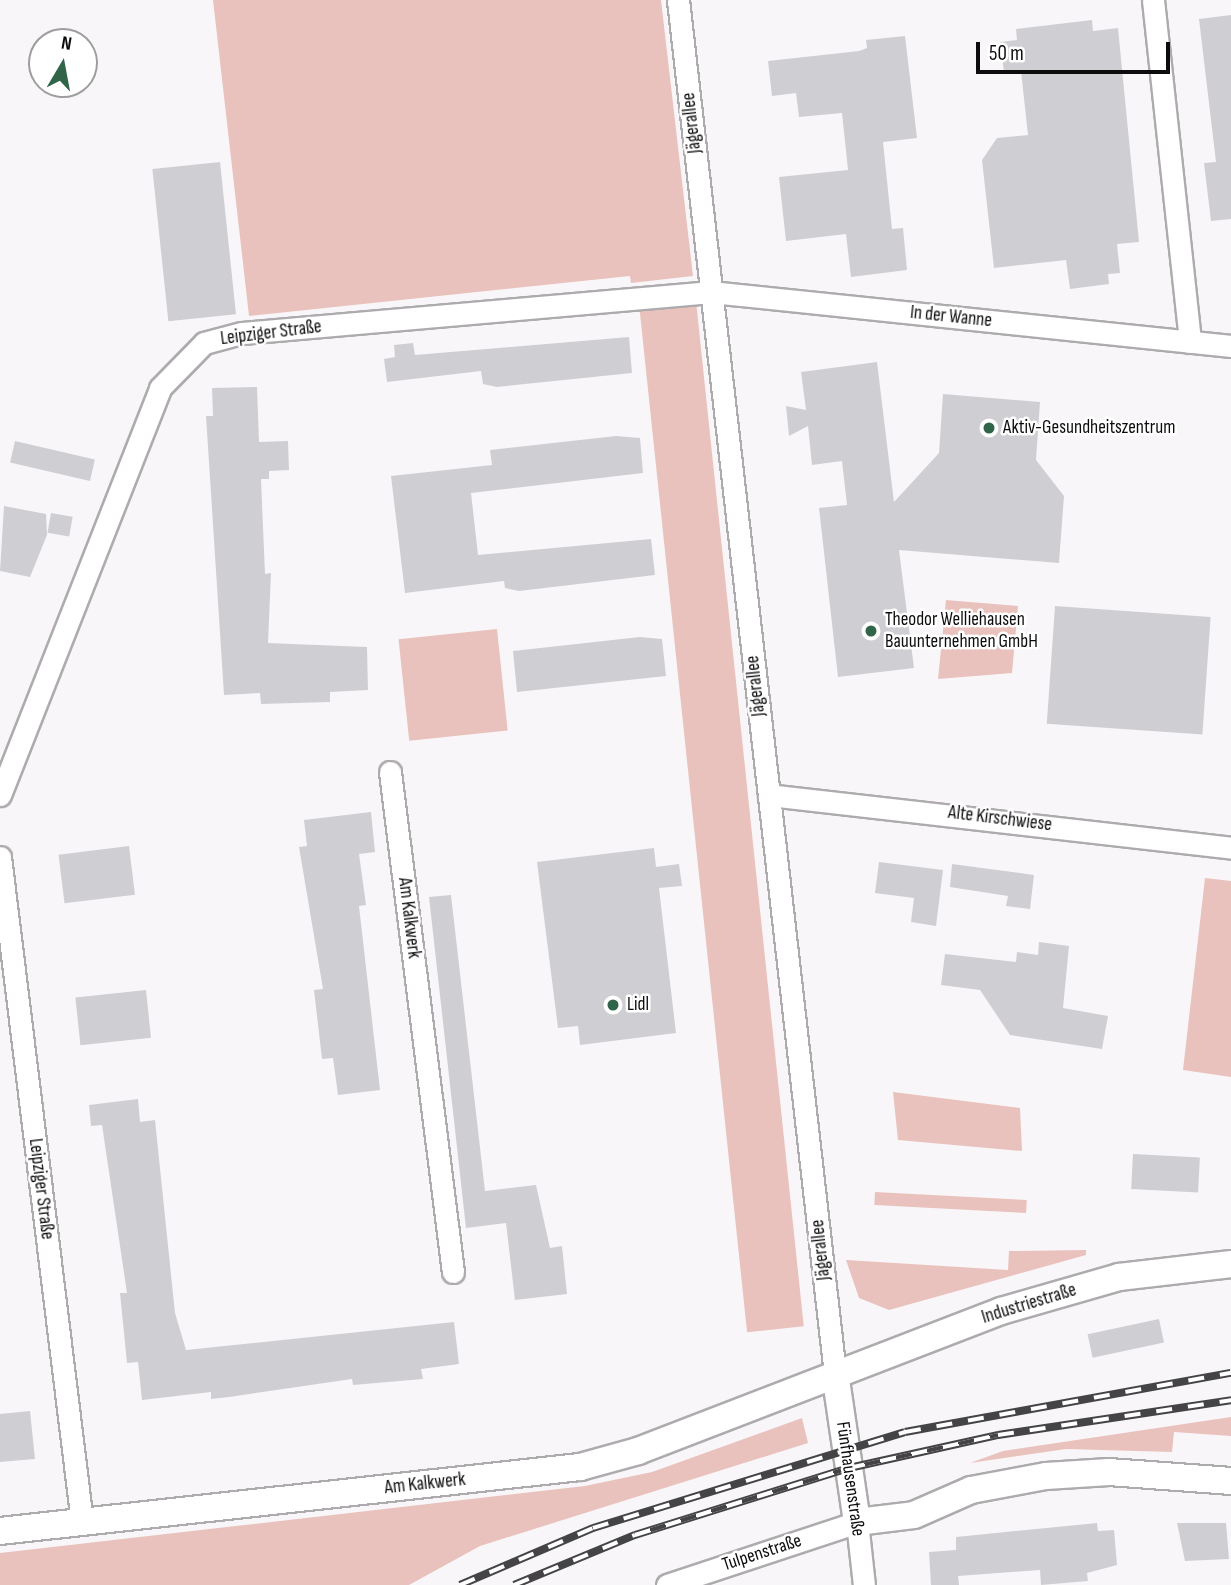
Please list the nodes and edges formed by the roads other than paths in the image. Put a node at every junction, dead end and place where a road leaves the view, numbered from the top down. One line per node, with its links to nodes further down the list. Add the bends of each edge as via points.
1 (678, 0): 3 (street, Jägerallee)
2 (1153, 0): 4 (street)
3 (711, 292): 4 (street, In der Wanne); 7 (street, Leipziger Straße, via 242,333 204,343 160,388); 8 (street, Jägerallee)
4 (1190, 342): 5 (street, In der Wanne)
5 (1231, 346)
6 (390, 772): 12 (street, Am Kalkwerk)
7 (0, 795)
8 (769, 795): 9 (street, Alte Kirschwiese); 13 (street, Jägerallee)
9 (1231, 848)
10 (0, 857): 15 (street, Leipziger Straße)
11 (1231, 1264): 13 (street, Industriestraße, via 1119,1277 1001,1311)
12 (453, 1272)
13 (835, 1373): 15 (street, Am Kalkwerk, via 638,1451 580,1467); 16 (street, Fünfhausenstraße)
14 (1231, 1481): 16 (street, via 1109,1472 1046,1476 971,1490 914,1515)
15 (82, 1522): 17 (street, Am Kalkwerk)
16 (857, 1522): 18 (street, Tulpenstraße); 19 (street, Fünfhausenstraße)
17 (0, 1531)
18 (667, 1585)
19 (864, 1585)

